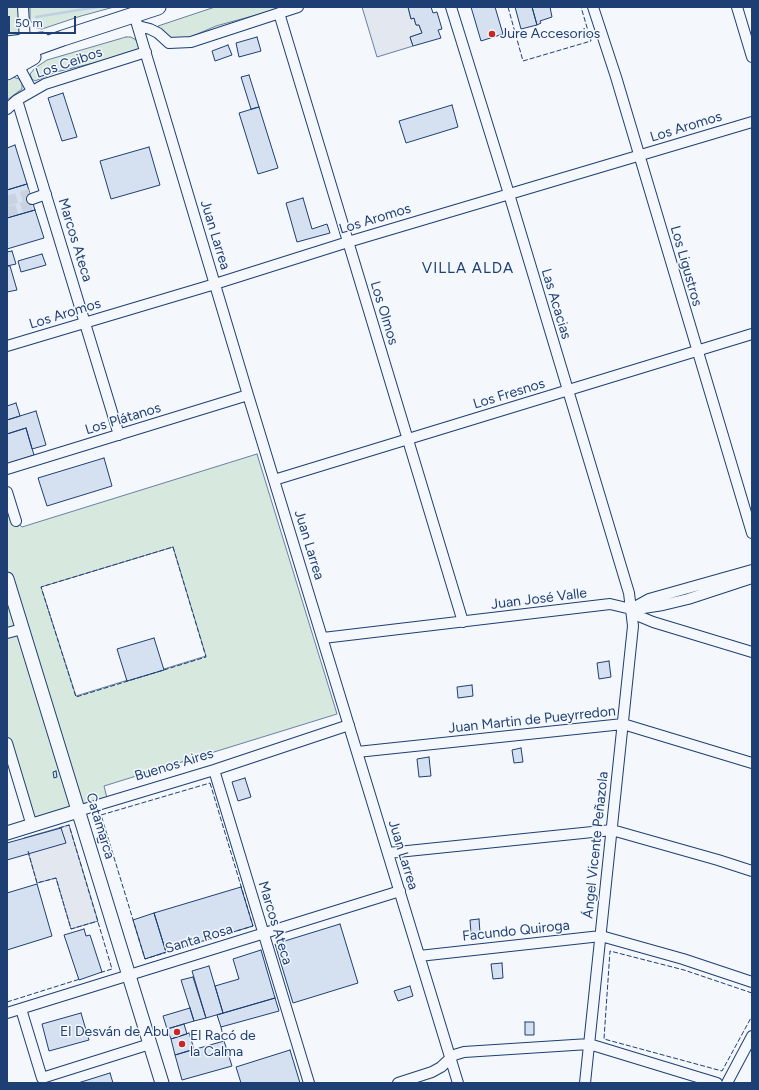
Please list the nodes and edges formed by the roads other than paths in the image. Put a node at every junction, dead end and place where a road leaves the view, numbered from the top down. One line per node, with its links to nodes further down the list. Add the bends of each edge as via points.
1 (23, 7): 12 (street)
2 (158, 7): 8 (highway)
3 (298, 7): 7 (street)
4 (451, 7): 18 (street, Las Acacias)
5 (593, 7): 17 (street, Los Ligustros)
6 (737, 7): 11 (street)
7 (279, 13): 8 (street, via 191,42 170,43); 19 (street, Los Olmos)
8 (136, 20): 10 (street, Juan Larrea); 12 (highway, via 63,38)
9 (7, 44): 12 (highway)
10 (146, 52): 13 (street, Los Ceibos, via 45,84); 20 (street, Juan Larrea)
11 (752, 57)
12 (19, 58): 13 (street)
13 (32, 91): 14 (street, Los Ceibos)
14 (17, 100): 15 (street, Los Ceibos); 21 (street, Marcos Ateca, via 36,198)
15 (7, 109)
16 (752, 122): 17 (street, Los Aromos)
17 (639, 156): 18 (street, Los Aromos); 24 (street, Los Ligustros)
18 (509, 194): 19 (street, Los Aromos); 25 (street, Las Acacias)
19 (348, 242): 20 (street, Los Aromos); 28 (street, Los Olmos)
20 (215, 284): 21 (street, Los Aromos); 26 (street, Juan Larrea)
21 (85, 323): 23 (street, Los Aromos); 27 (street, Marcos Ateca)
22 (752, 334): 24 (street, Los Fresnos)
23 (7, 346)
24 (697, 351): 25 (street, Los Fresnos); 33 (street, Los Ligustros)
25 (568, 390): 28 (street, Los Fresnos); 37 (street, Las Acacias, via 629,593)
26 (248, 395): 27 (street, Los Plátanos); 30 (street, Juan Larrea)
27 (119, 435): 29 (street, Los Plátanos)
28 (408, 439): 30 (street, Los Fresnos); 38 (street, Los Olmos)
29 (7, 470)
30 (274, 480): 41 (street, Juan Larrea)
31 (7, 492): 32 (street)
32 (16, 521)
33 (752, 533)
34 (752, 570): 37 (street, via 649,599)
35 (752, 578): 37 (street, via 688,600)
36 (7, 579): 39 (main road, Catamarca)
37 (631, 610): 38 (street, Juan José Valle, via 610,604); 42 (street, Juan José Valle, via 653,622); 43 (street, Ángel Vicente Peñazola, via 633,626)
38 (464, 622): 41 (street, Juan José Valle)
39 (22, 629): 40 (street); 49 (main road, Catamarca)
40 (7, 633)
41 (323, 638): 44 (street, Juan Larrea)
42 (752, 652)
43 (622, 724): 46 (street, Juan Martin de Pueyrredon); 47 (street, Juan Martin de Pueyrredon); 51 (street, Ángel Vicente Peñazola)
44 (349, 725): 46 (street, Juan Larrea); 48 (street, Buenos Aires)
45 (7, 743): 50 (street)
46 (357, 752): 53 (street, Juan Larrea)
47 (752, 763)
48 (214, 770): 49 (street, Buenos Aires); 56 (street, Marcos Ateca)
49 (78, 811): 50 (main road, Buenos Aires); 59 (main road, Catamarca)
50 (32, 826): 52 (main road, Buenos Aires)
51 (612, 830): 53 (street); 54 (street); 57 (street, Ángel Vicente Peñazola)
52 (7, 833)
53 (388, 853): 55 (street, Juan Larrea)
54 (752, 871)
55 (400, 891): 56 (street, Santa Rosa); 58 (street, Juan Larrea)
56 (263, 934): 59 (street, Santa Rosa); 68 (street, Marcos Ateca)
57 (601, 936): 58 (street, Facundo Quiroga); 60 (street, Facundo Quiroga, via 684,959); 65 (street, Ángel Vicente Peñazola)
58 (419, 956): 66 (street, Juan Larrea)
59 (129, 976): 61 (street, Santa Rosa); 64 (main road, Catamarca)
60 (752, 982)
61 (21, 1009): 62 (street, Santa Rosa); 64 (street, via 42,1078)
62 (7, 1014)
63 (752, 1036): 73 (street)
64 (150, 1044): 67 (main road, Catamarca)
65 (589, 1044): 66 (street, via 464,1052); 71 (street, Ángel Vicente Peñazola); 72 (street)
66 (451, 1058): 69 (street, via 432,1072); 70 (street, Juan Larrea)
67 (162, 1083)
68 (309, 1083)
69 (398, 1083)
70 (458, 1083)
71 (585, 1083)
72 (717, 1083)
73 (727, 1083)

